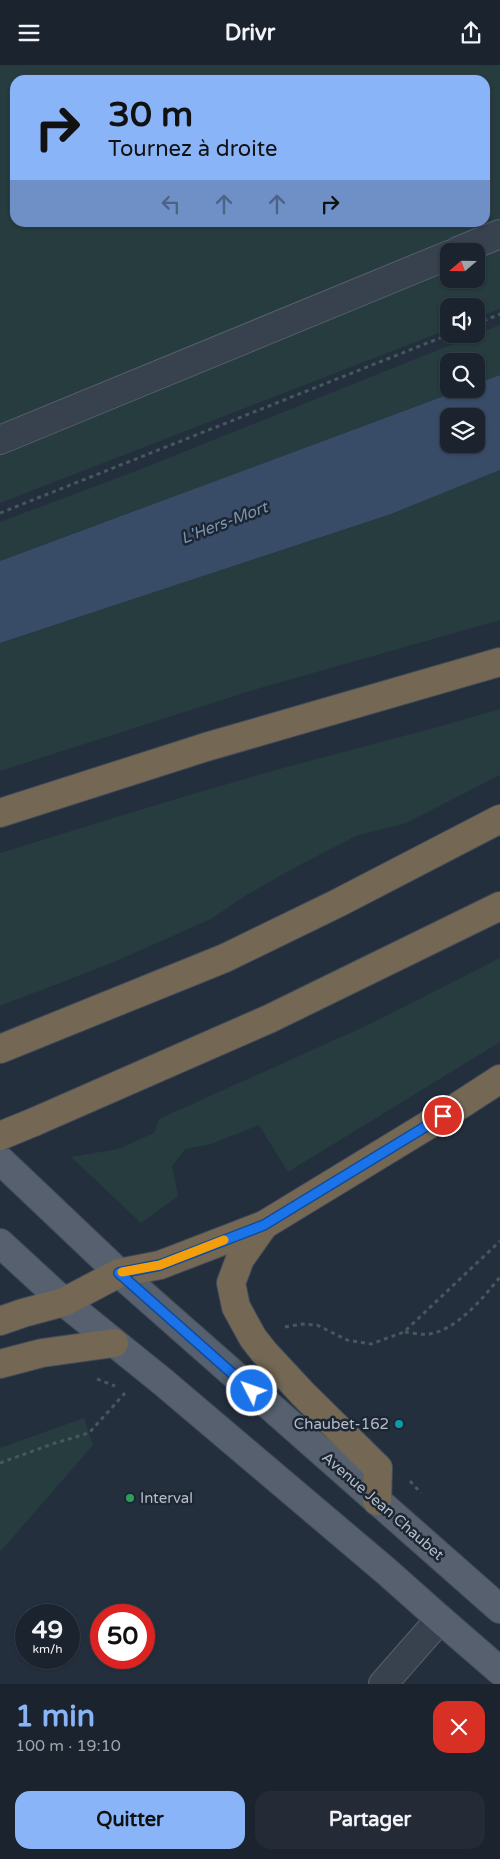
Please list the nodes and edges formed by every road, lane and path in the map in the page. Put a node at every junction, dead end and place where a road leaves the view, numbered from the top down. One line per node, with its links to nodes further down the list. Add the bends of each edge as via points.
1 (500, 234): 2 (lane)
2 (478, 243)
3 (440, 259): 7 (lane)
4 (500, 314): 5 (path)
5 (485, 320)
6 (440, 338): 8 (path)
7 (0, 439)
8 (0, 513)
9 (500, 661): 10 (highway, via 206,747)
10 (0, 813)
11 (500, 819): 13 (highway, via 225,957)
12 (500, 906): 15 (highway, bridge, via 269,1019)
13 (0, 1049)
14 (500, 1079): 17 (highway)
15 (0, 1136)
16 (0, 1160): 20 (main road, Avenue Jean Chaubet)
17 (264, 1225): 20 (highway, via 160,1265); 30 (highway, via 240,1259 231,1283 236,1307 264,1352 378,1468)
18 (500, 1241): 25 (path)
19 (0, 1243): 22 (main road)
20 (119, 1273): 22 (highway); 30 (main road, Avenue Jean Chaubet)
21 (500, 1277): 25 (path, via 473,1309 442,1329 428,1334)
22 (64, 1302): 23 (highway); 26 (main road)
23 (0, 1321)
24 (277, 1329): 25 (path, via 317,1325 347,1340 371,1344)
25 (404, 1332)
26 (114, 1343): 27 (highway, via 42,1353); 32 (main road)
27 (0, 1364)
28 (92, 1377): 29 (path, via 127,1391 89,1433)
29 (0, 1463)
30 (377, 1501): 31 (main road, Avenue Jean Chaubet)
31 (500, 1609)
32 (440, 1619): 33 (main road); 34 (lane)
33 (500, 1671)
34 (383, 1684)

